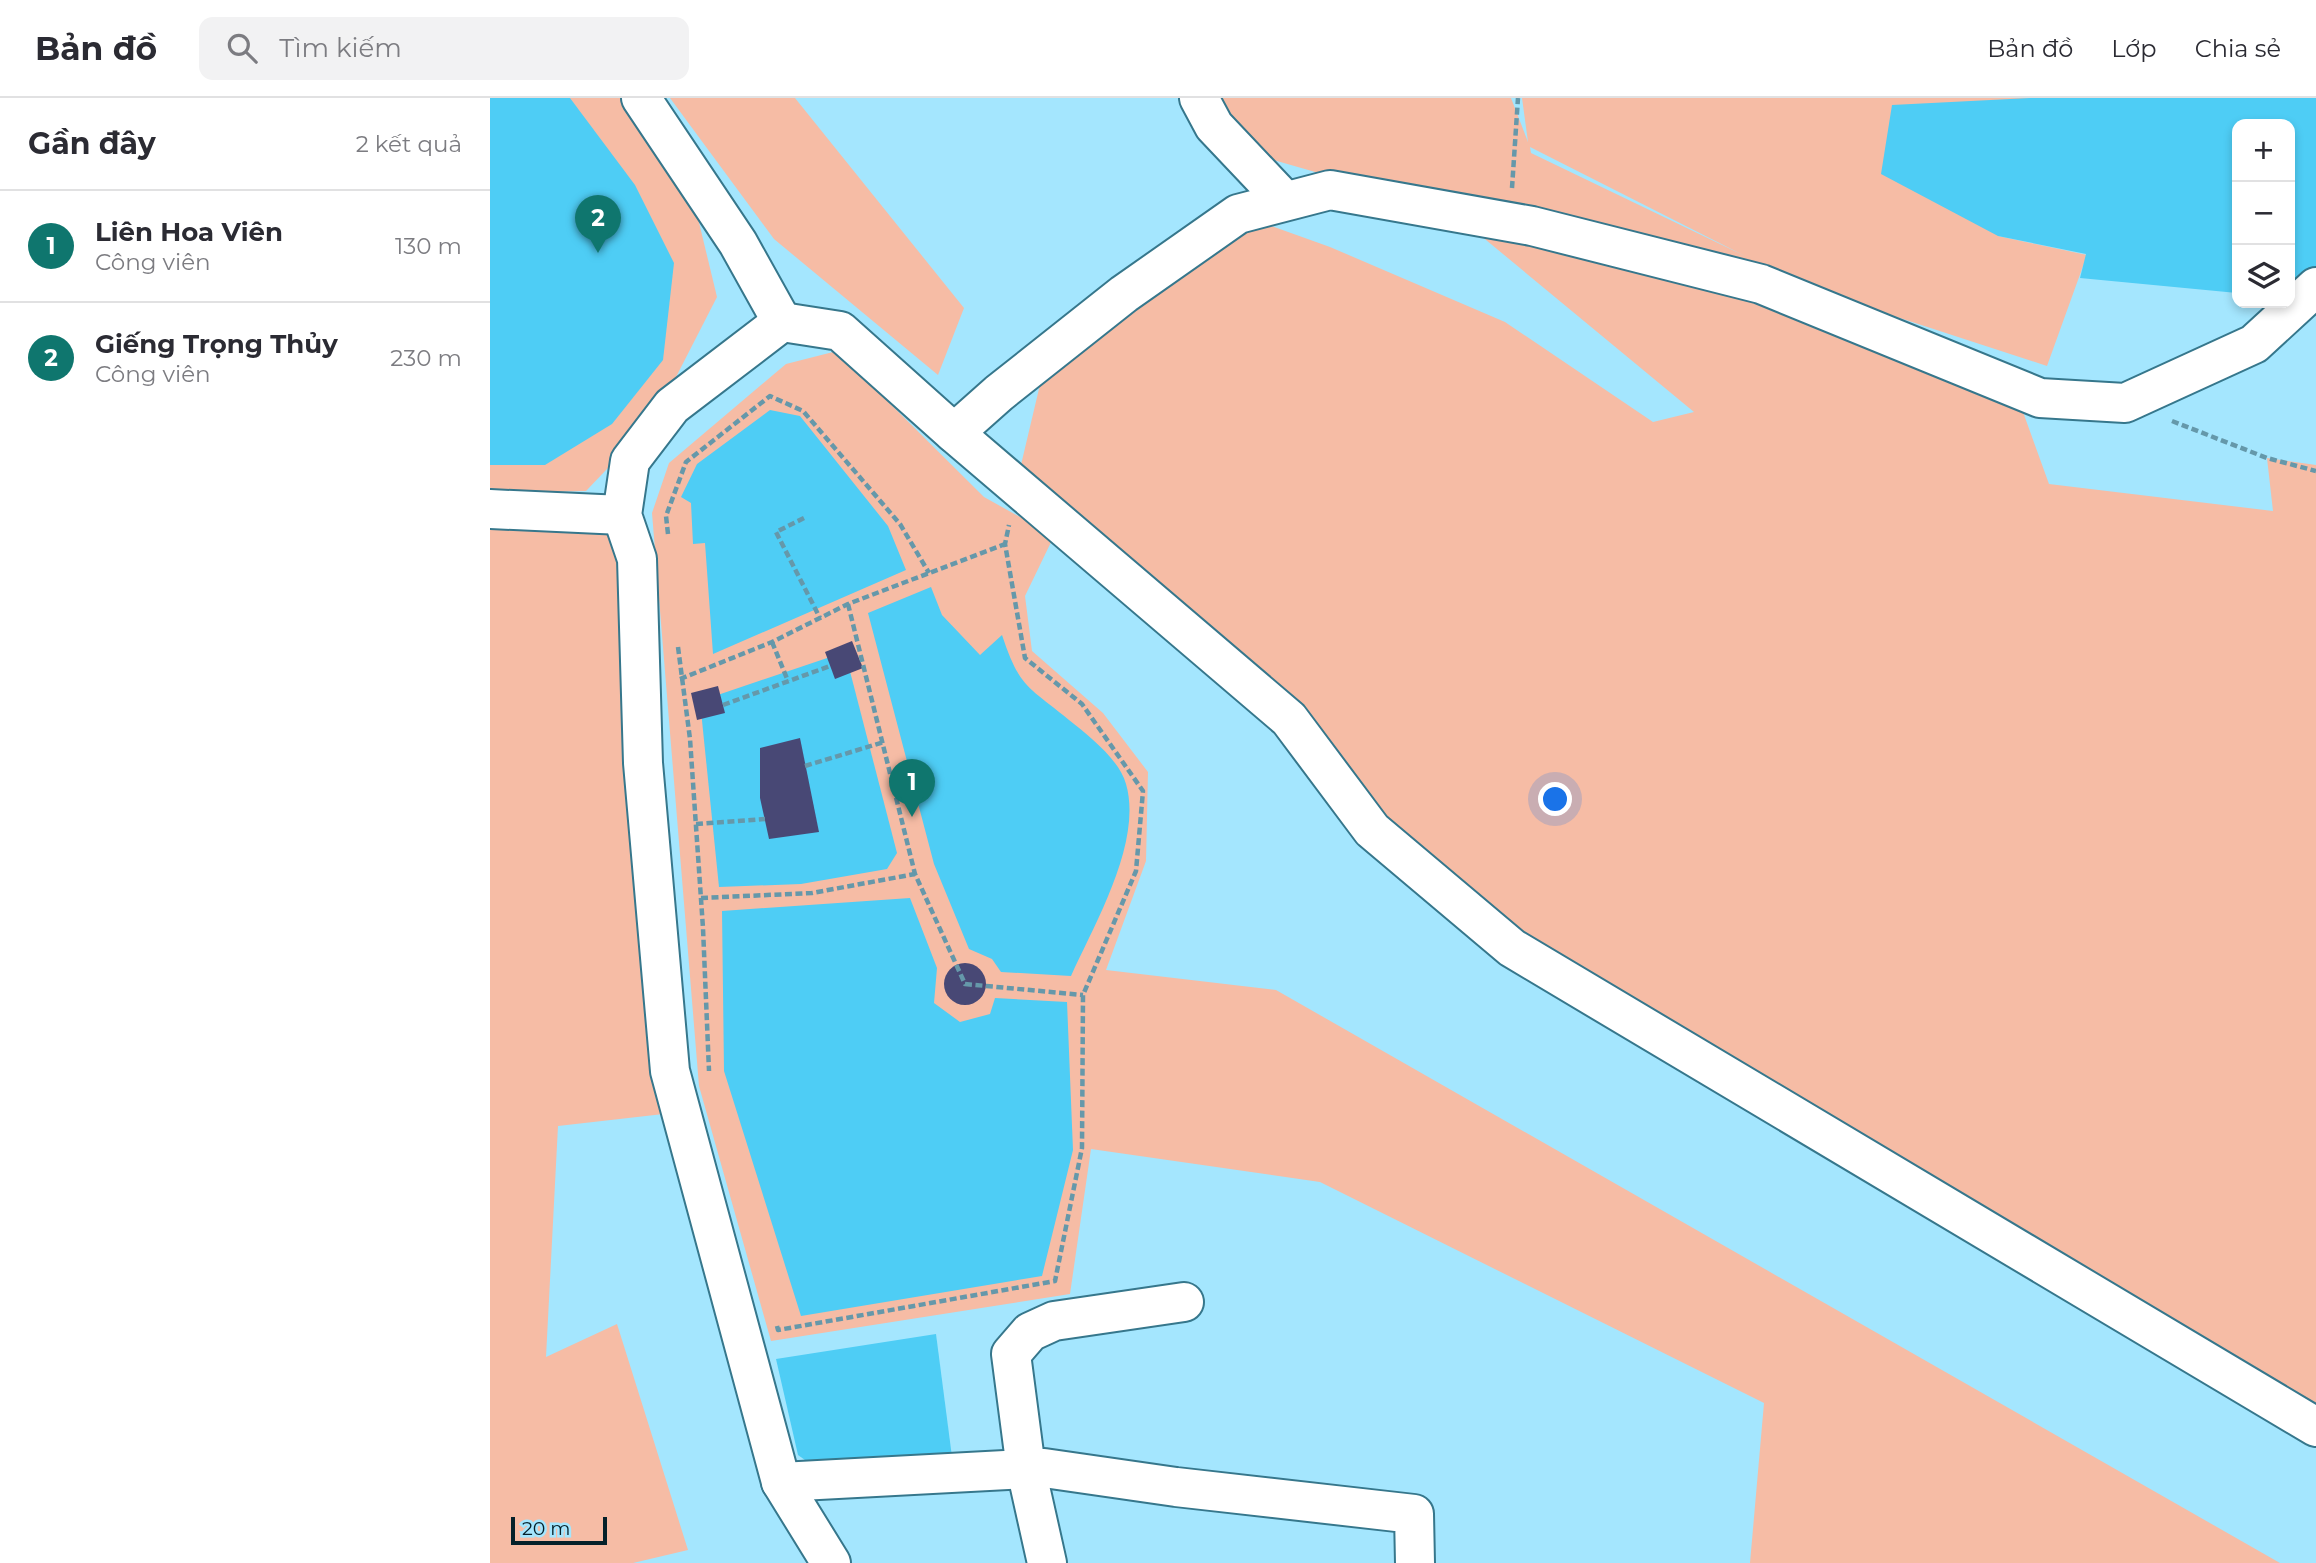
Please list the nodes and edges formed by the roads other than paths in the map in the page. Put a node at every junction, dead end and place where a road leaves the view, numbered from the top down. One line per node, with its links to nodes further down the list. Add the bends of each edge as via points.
1 (641, 98): 5 (street, via 738,243)
2 (1199, 98): 3 (street, via 1214,126)
3 (1285, 201): 4 (street, via 1330,190 1510,222 1761,284 2040,398 2125,403 2255,344); 6 (street, via 1238,214 1124,294)
4 (2316, 287)
5 (782, 323): 6 (street, via 840,331); 8 (street, via 672,406 630,461)
6 (954, 433): 10 (street, via 1289,719 1372,830 1512,948)
7 (490, 509): 8 (street)
8 (622, 514): 12 (street, via 637,559 643,763 670,1071)
9 (1184, 1302): 11 (street, via 1086,1314 1030,1332 1011,1354)
10 (2316, 1427)
11 (1027, 1469): 12 (street); 14 (street); 15 (street, via 1414,1514)
12 (781, 1482): 13 (street)
13 (831, 1563)
14 (1047, 1563)
15 (1415, 1563)

